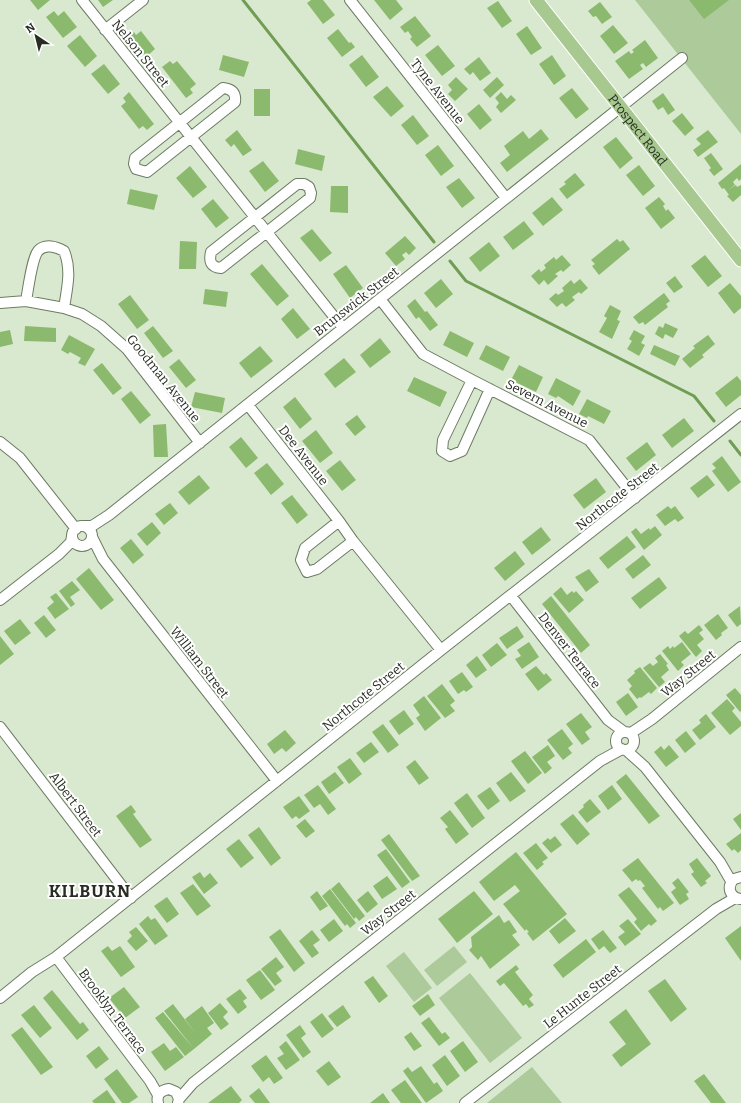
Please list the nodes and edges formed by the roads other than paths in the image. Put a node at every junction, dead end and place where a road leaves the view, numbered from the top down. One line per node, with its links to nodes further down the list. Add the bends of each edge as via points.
1 (82, 0): 5 (street, Nelson Street)
2 (143, 0): 5 (street)
3 (350, 0): 10 (street, Tyne Avenue)
4 (536, 0): 7 (main road, Prospect Road)
5 (105, 30): 8 (street, Nelson Street)
6 (682, 58): 7 (street, Brunswick Street)
7 (620, 107): 10 (street, Brunswick Street); 13 (main road, Prospect Road)
8 (180, 123): 9 (street, Nelson Street); 9 (street, via 223,88 234,92 235,102); 9 (street, via 135,158 136,169 147,172)
9 (191, 137): 11 (street, Nelson Street)
10 (506, 198): 14 (street, Brunswick Street)
11 (255, 217): 12 (street, Nelson Street); 12 (street, via 297,184 309,187 310,198); 12 (street, via 211,252 211,264 221,268)
12 (267, 232): 18 (street, Nelson Street)
13 (741, 260)
14 (380, 299): 18 (street, Brunswick Street); 19 (street, Severn Avenue, via 424,354)
15 (26, 301): 16 (street, Goodman Avenue); 17 (street, Goodman Avenue); 17 (street, via 38,250 47,246 57,247 64,251 70,274)
16 (0, 303)
17 (64, 308): 24 (street, Goodman Avenue, via 82,314 127,349)
18 (343, 328): 21 (street, Brunswick Street)
19 (472, 380): 20 (street, Severn Avenue); 20 (street, Severn Avenue, via 443,440 442,451 450,456 462,451)
20 (490, 389): 25 (street, Severn Avenue, via 589,440)
21 (248, 404): 24 (street, Brunswick Street); 27 (street, Dee Avenue)
22 (741, 414): 25 (street, Northcote Street)
23 (0, 442): 28 (street, William Street, via 20,458)
24 (200, 443): 26 (street, Brunswick Street)
25 (636, 498): 32 (street, Northcote Street)
26 (109, 515): 28 (street, Brunswick Street); 29 (street, Brunswick Street)
27 (340, 521): 30 (street, Dee Avenue); 30 (street, via 305,548 301,560 307,572 317,569)
28 (78, 536): 29 (street, William Street, via 90,529); 29 (street, Brunswick Street, via 88,544); 31 (street, William Street); 33 (street, Brunswick Street)
29 (92, 536): 31 (street, William Street)
30 (353, 541): 35 (street, Dee Avenue)
31 (103, 559): 38 (street, William Street)
32 (511, 596): 35 (street, Northcote Street); 37 (street, Denver Terrace)
33 (0, 600)
34 (741, 648): 37 (street, Way Street)
35 (441, 650): 38 (street, Northcote Street)
36 (0, 727): 40 (street, Albert Street)
37 (625, 741): 39 (street, Denver Terrace, via 720,862); 43 (street, Way Street, via 193,1083)
38 (277, 782): 40 (street, Northcote Street)
39 (736, 887): 45 (street, Le Hunte Street, via 716,909)
40 (131, 898): 41 (street, Northcote Street)
41 (56, 957): 42 (street, Northcote Street, via 32,972); 44 (street, Brooklyn Terrace, via 150,1081)
42 (0, 998)
43 (178, 1098): 44 (street, via 169,1089)
44 (159, 1099)
45 (465, 1103)

